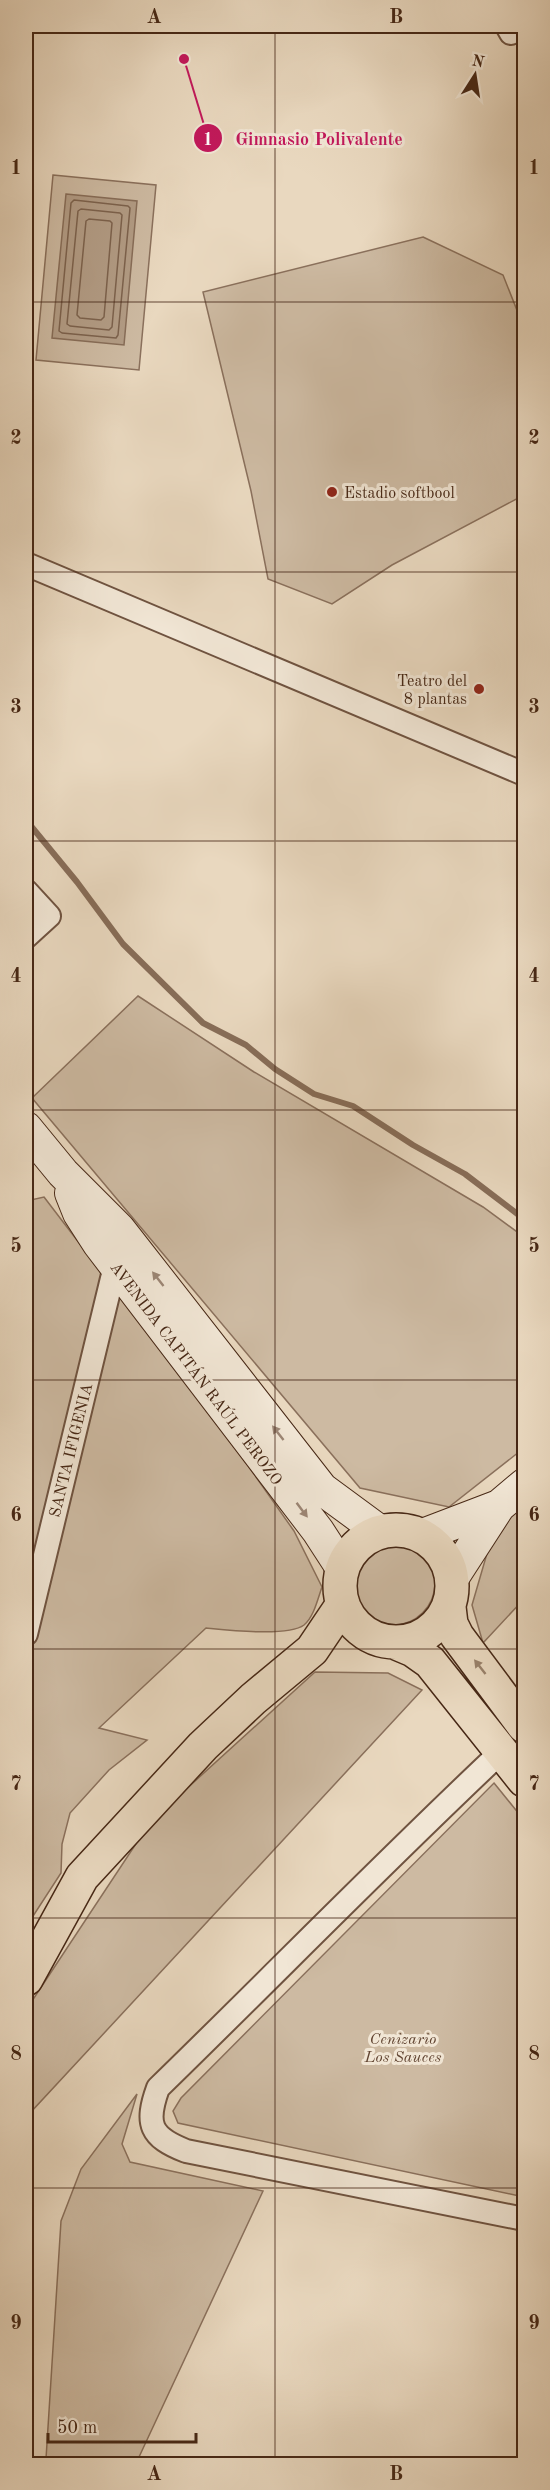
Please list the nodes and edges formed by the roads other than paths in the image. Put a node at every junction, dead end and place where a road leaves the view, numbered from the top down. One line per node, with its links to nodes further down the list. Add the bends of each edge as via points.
1 (26, 564): 2 (street)
2 (525, 774)
3 (26, 891): 4 (street, via 49,916)
4 (26, 937)
5 (26, 1128): 6 (main road, AVENIDA CAPITÁN RAÚL PEROZO, via 63,1173)
6 (111, 1247): 9 (main road, AVENIDA CAPITÁN RAÚL PEROZO, one-way to 6, via 322,1489); 11 (main road, AVENIDA CAPITÁN RAÚL PEROZO, one-way to 11); 14 (street, SANTA IFIGENIA)
7 (525, 1485): 8 (main road)
8 (499, 1506): 10 (main road); 13 (main road)
9 (379, 1532): 10 (main road, via 407,1530); 11 (main road, via 357,1544)
10 (423, 1535): 13 (main road, via 443,1552)
11 (342, 1568): 12 (main road)
12 (343, 1604): 15 (main road, via 354,1623); 16 (main road)
13 (453, 1607): 15 (main road, via 437,1626 417,1639); 17 (main road, one-way to 13, via 504,1698)
14 (26, 1634)
15 (383, 1639): 16 (main road, via 345,1637); 18 (main road, via 413,1650 430,1662)
16 (312, 1650): 20 (main road, via 202,1746 82,1877)
17 (525, 1726)
18 (501, 1750): 19 (main road); 21 (street, via 158,2088 151,2108 151,2125 165,2142 186,2151)
19 (525, 1780)
20 (26, 1979)
21 (525, 2219)

